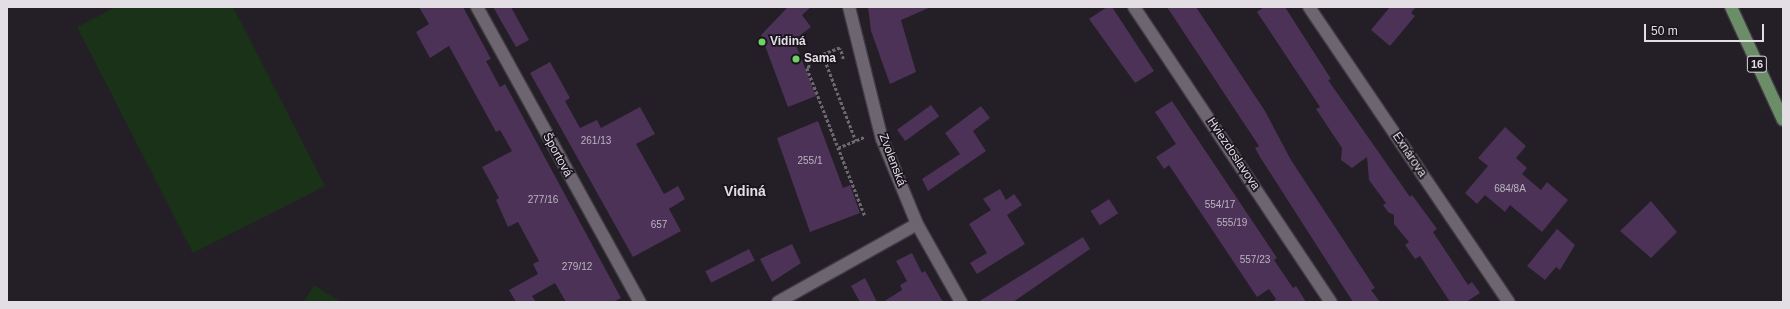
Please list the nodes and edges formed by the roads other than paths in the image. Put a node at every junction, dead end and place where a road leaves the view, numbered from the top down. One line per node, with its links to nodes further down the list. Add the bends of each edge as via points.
1 (477, 7): 8 (street, Športová)
2 (849, 7): 7 (street, Zvolenská, via 882,139)
3 (1134, 7): 11 (street, Hviezdoslavova)
4 (1309, 7): 12 (street, Exnárova)
5 (1731, 7): 6 (main road, 16)
6 (1783, 120)
7 (917, 224): 9 (street); 10 (street, Zvolenská)
8 (640, 302)
9 (778, 302)
10 (961, 302)
11 (1331, 302)
12 (1509, 302)

